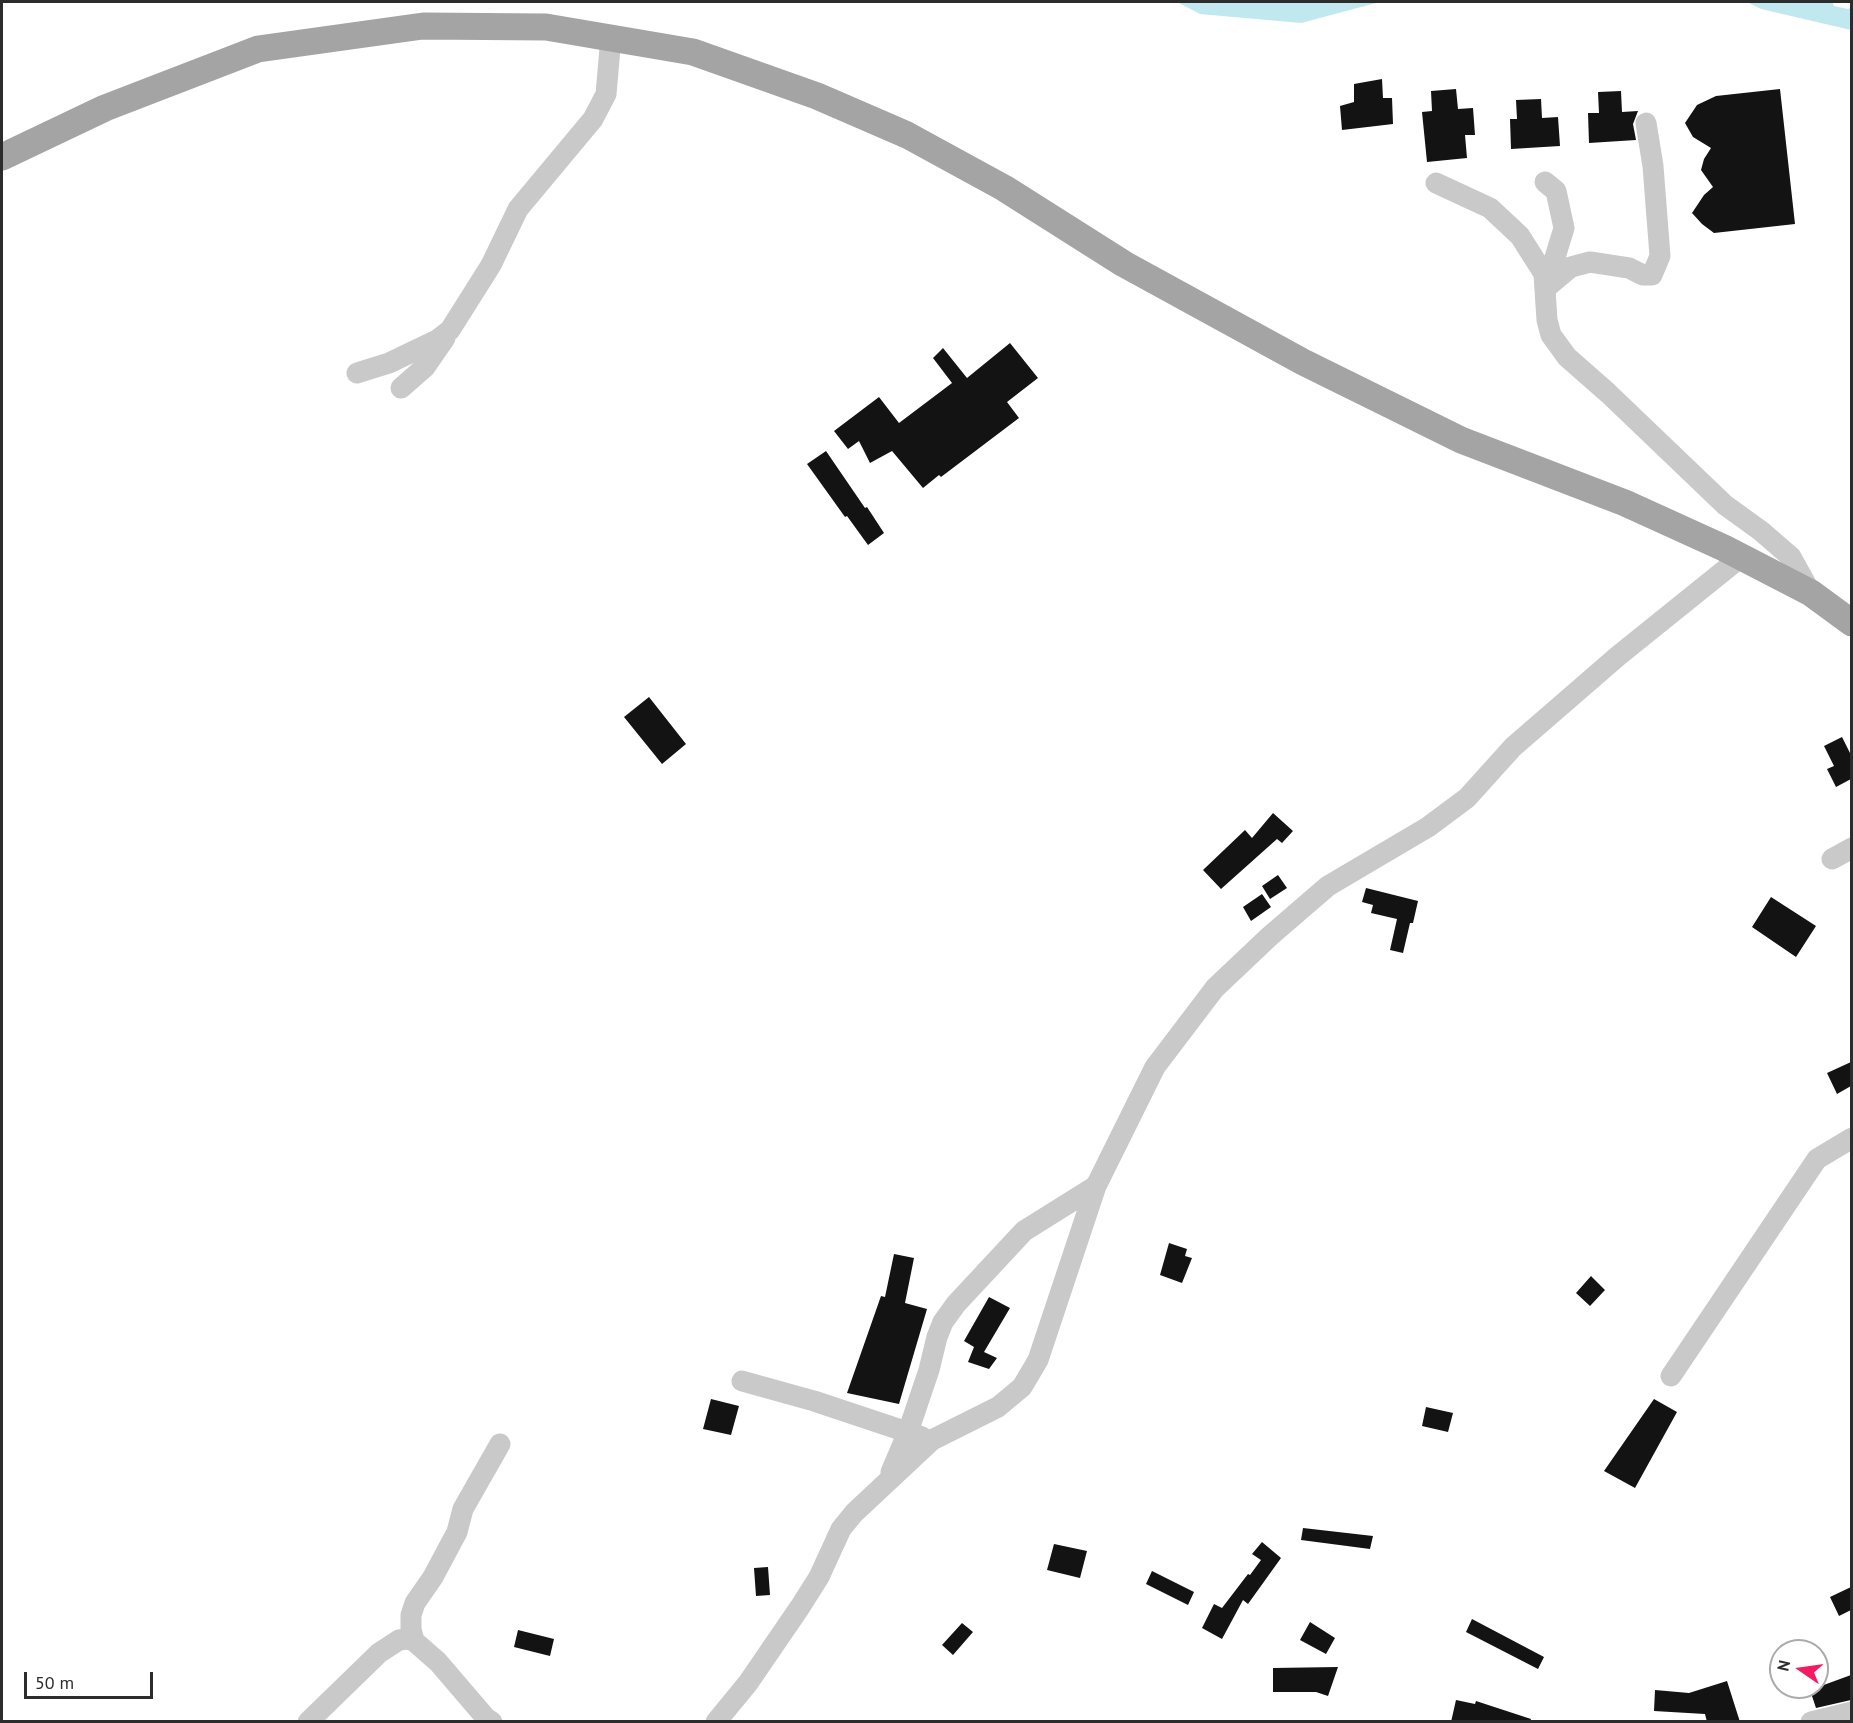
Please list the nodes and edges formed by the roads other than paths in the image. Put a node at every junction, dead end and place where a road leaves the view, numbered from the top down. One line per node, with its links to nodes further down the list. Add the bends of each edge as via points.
1 (611, 37): 3 (main road, via 546,27 423,26 258,49 105,108); 7 (street, via 606,94 593,119 518,209 491,265); 10 (main road, via 693,52 817,96 907,135 1005,188 1124,264 1303,362 1461,440 1625,503)
2 (1646, 123): 6 (street, via 1660,256 1652,275 1590,262 1571,267)
3 (2, 157)
4 (1545, 182): 6 (street, via 1556,191 1564,228)
5 (1436, 183): 6 (street, via 1490,208 1520,236 1544,274)
6 (1546, 288): 11 (street, via 1551,335 1567,357 1725,505 1791,556)
7 (450, 330): 8 (street, via 389,363); 9 (street, via 425,367)
8 (357, 373)
9 (401, 388)
10 (1741, 557): 11 (main road); 16 (street, via 1513,747 1467,798 1428,827 1328,886 1215,988 1155,1066)
11 (1811, 593): 12 (main road)
12 (1851, 623)
13 (1851, 848): 14 (street)
14 (1832, 859)
15 (1851, 1138): 17 (street, via 1817,1159)
16 (1096, 1186): 19 (street, via 1024,1231 956,1304 937,1337); 20 (street, via 1038,1360 1022,1387 998,1407)
17 (1671, 1376)
18 (742, 1381): 19 (street)
19 (908, 1432): 20 (street); 22 (street)
20 (932, 1440): 22 (street)
21 (500, 1444): 23 (street, via 463,1509 457,1532 433,1577 415,1603 411,1615)
22 (889, 1478): 27 (street, via 841,1529 800,1607)
23 (414, 1641): 25 (street, via 399,1640 380,1653); 26 (street)
24 (1843, 1716): 28 (street)
25 (308, 1722)
26 (492, 1722)
27 (716, 1722)
28 (1811, 1722)

